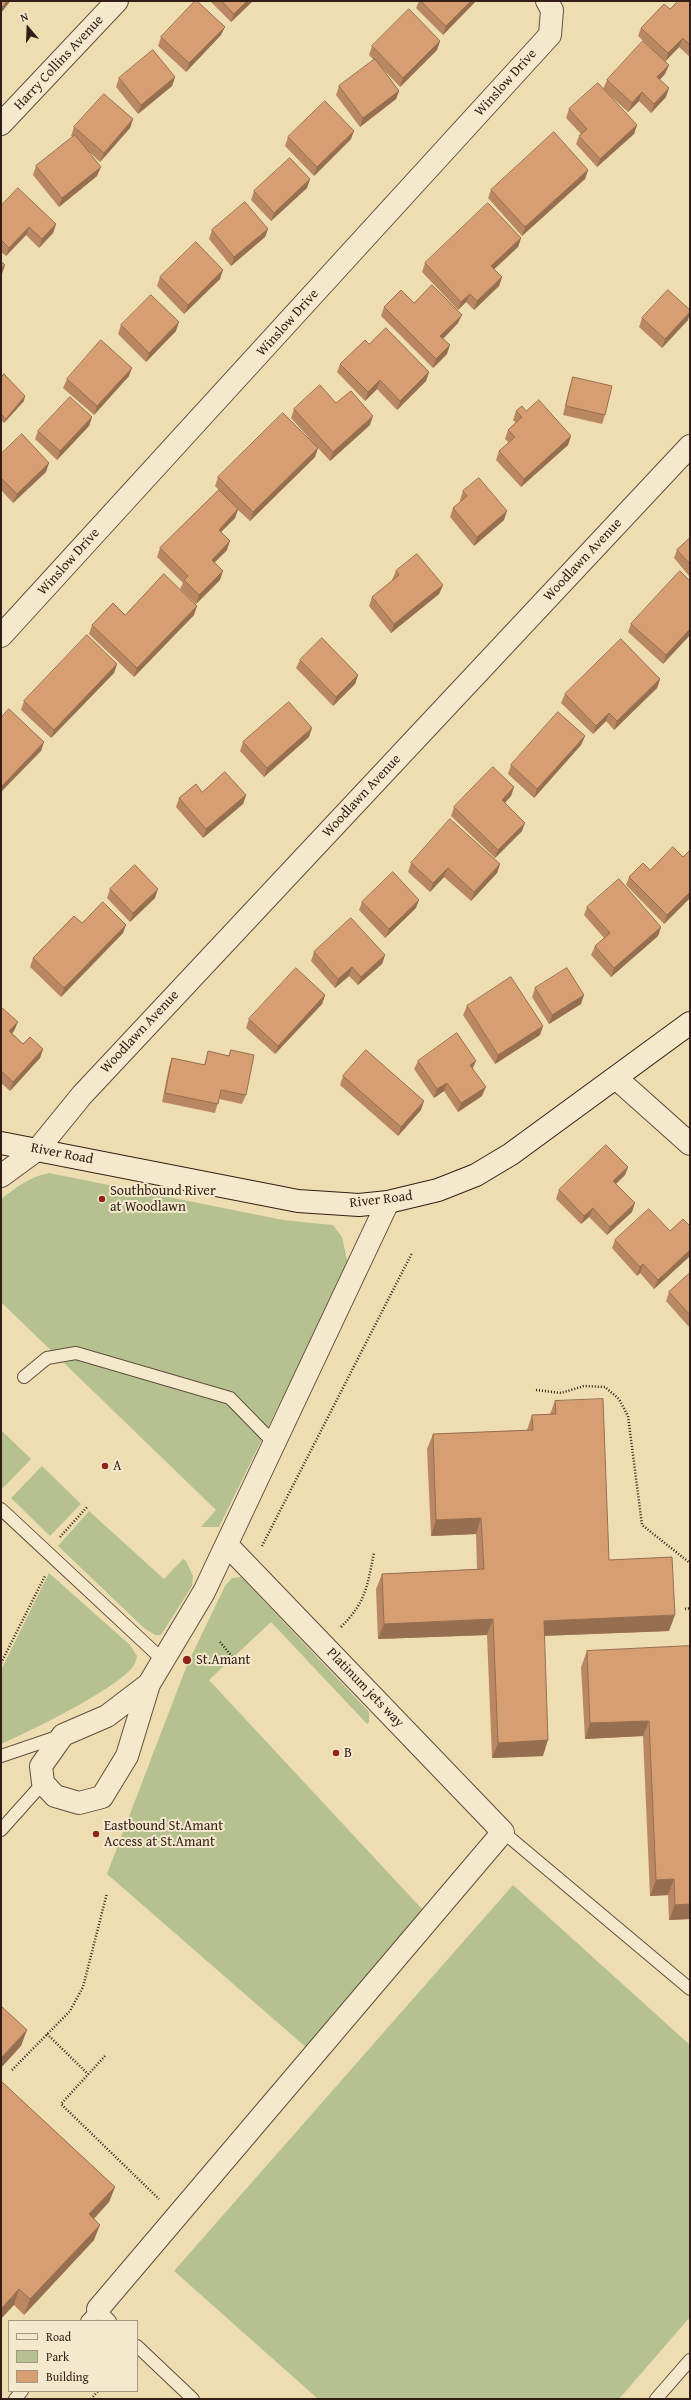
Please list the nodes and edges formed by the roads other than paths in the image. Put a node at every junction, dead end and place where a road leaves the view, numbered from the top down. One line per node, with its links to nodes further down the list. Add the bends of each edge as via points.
1 (117, 1): 3 (street, Harry Collins Avenue)
2 (547, 1): 5 (street, Winslow Drive, via 552,10 550,35)
3 (1, 124)
4 (690, 446): 10 (street, Woodlawn Avenue, via 82,1095)
5 (1, 636)
6 (690, 1022): 7 (street, River Road)
7 (616, 1078): 9 (street); 12 (street, River Road, via 511,1154 476,1174 438,1190)
8 (1, 1143): 10 (street, River Road)
9 (690, 1144)
10 (38, 1150): 11 (street, Woodlawn Avenue); 12 (street, River Road, via 298,1201 359,1205)
11 (1, 1176)
12 (388, 1202): 14 (street)
13 (24, 1377): 14 (lane, via 46,1358 76,1353 230,1398)
14 (275, 1444): 16 (street)
15 (1, 1509): 17 (lane)
16 (227, 1545): 17 (street, via 204,1592); 23 (street, Platinum jets way)
17 (164, 1661): 18 (street)
18 (149, 1684): 19 (street, via 106,1716); 21 (street, via 127,1756 102,1797 79,1803 55,1796)
19 (63, 1735): 20 (lane); 21 (street, via 41,1766)
20 (1, 1756)
21 (43, 1783): 22 (lane)
22 (1, 1830)
23 (503, 1832): 24 (lane); 25 (street)
24 (690, 1989)
25 (98, 2317)
26 (138, 2347): 28 (lane)
27 (690, 2360): 29 (lane)
28 (193, 2399)
29 (656, 2399)

